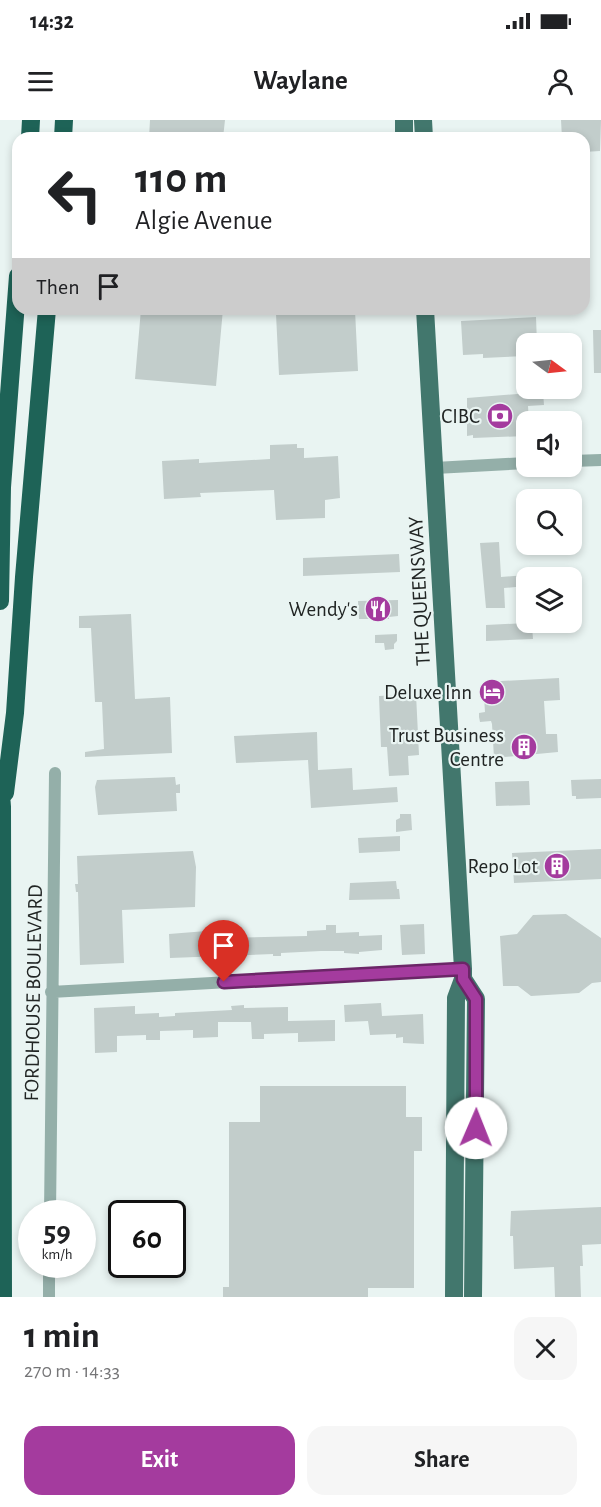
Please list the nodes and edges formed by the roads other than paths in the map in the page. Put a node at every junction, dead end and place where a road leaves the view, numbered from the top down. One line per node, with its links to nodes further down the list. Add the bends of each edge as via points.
1 (15, 315): 8 (highway, via 2,487)
2 (47, 315): 11 (highway, via 15,713)
3 (425, 315): 7 (main road, THE QUEENSWAY)
4 (601, 460): 5 (street)
5 (582, 461)
6 (516, 464): 7 (street)
7 (435, 468): 12 (main road, THE QUEENSWAY)
8 (0, 601)
9 (55, 773): 13 (street, FORDHOUSE BOULEVARD)
10 (0, 781): 11 (highway)
11 (2, 807): 16 (highway)
12 (463, 974): 13 (street); 18 (main road, THE QUEENSWAY, via 456,998); 19 (main road, THE QUEENSWAY, via 476,999)
13 (51, 992): 14 (street, FORDHOUSE BOULEVARD)
14 (50, 1200)
15 (49, 1278): 17 (street)
16 (3, 1297)
17 (49, 1297)
18 (454, 1297)
19 (473, 1297)

